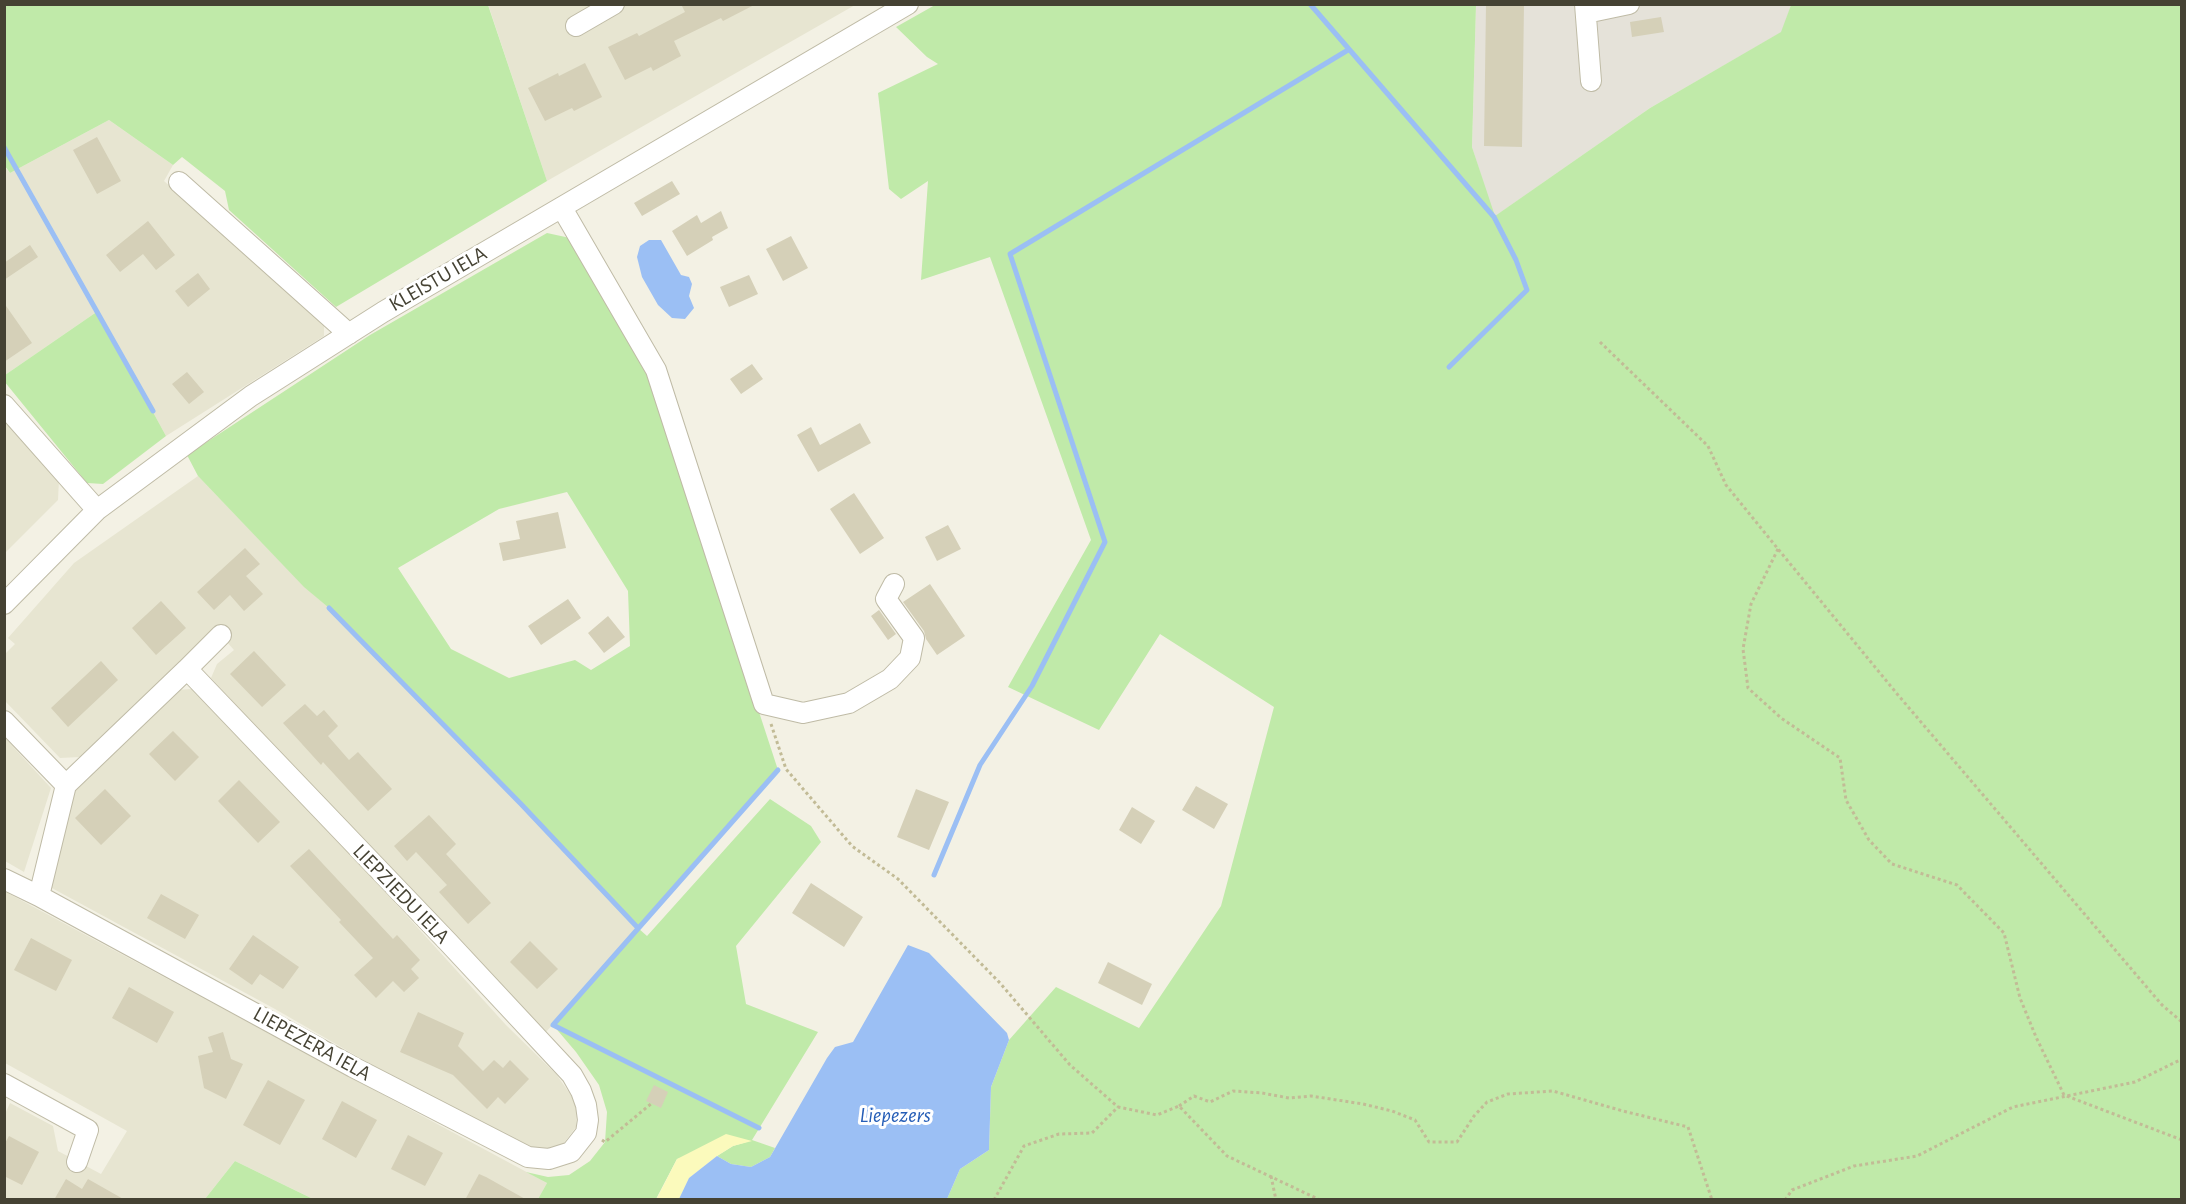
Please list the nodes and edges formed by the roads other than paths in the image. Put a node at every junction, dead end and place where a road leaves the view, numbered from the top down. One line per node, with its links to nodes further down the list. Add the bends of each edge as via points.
1 (614, 4): 5 (street)
2 (1629, 4): 4 (street)
3 (895, 8): 8 (street, KLEISTU IELA)
4 (1585, 9): 6 (street)
5 (576, 26)
6 (1591, 81)
7 (179, 182): 9 (street)
8 (562, 208): 9 (street, KLEISTU IELA); 12 (street, via 656,370 764,704 803,713 849,703 890,679 910,658 914,638 885,599)
9 (349, 334): 11 (street, KLEISTU IELA, via 251,396)
10 (4, 405): 11 (street)
11 (97, 510): 13 (street, KLEISTU IELA)
12 (894, 584)
13 (4, 604)
14 (221, 635): 15 (street)
15 (187, 669): 17 (street); 21 (street, LIEPZIEDU IELA, via 572,1076 586,1105)
16 (4, 721): 17 (street)
17 (66, 785): 19 (street)
18 (4, 879): 19 (street, LIEPEZERA IELA)
19 (39, 896): 21 (street, LIEPEZERA IELA, via 528,1157 549,1159 571,1152)
20 (4, 1084): 22 (street, via 88,1130)
21 (585, 1133)
22 (77, 1162)

